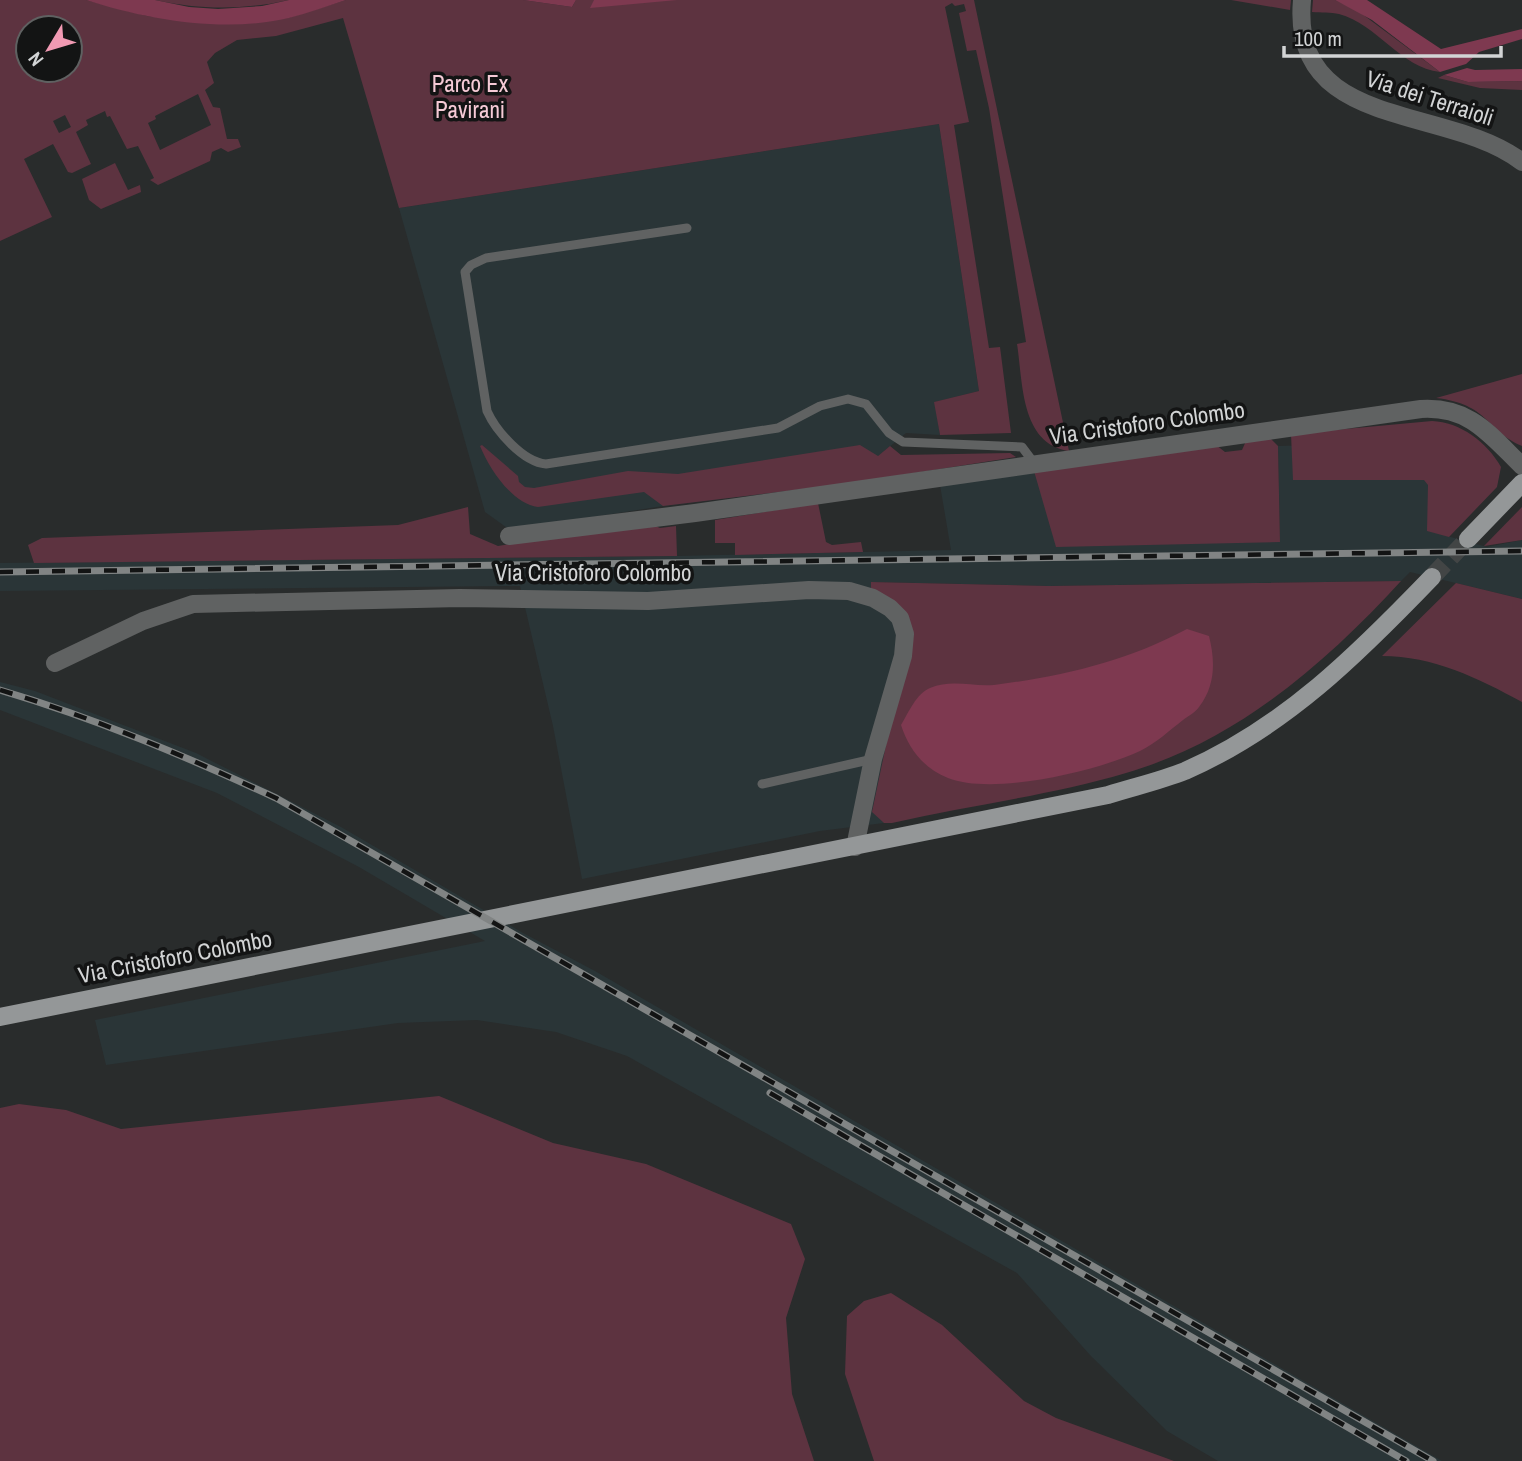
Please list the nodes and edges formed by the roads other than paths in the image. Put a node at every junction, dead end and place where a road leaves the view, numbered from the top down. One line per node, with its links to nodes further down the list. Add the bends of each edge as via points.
1 (1302, 6): 2 (street, Via dei Terraioli, via 1308,55 1334,88 1358,101 1497,146)
2 (1522, 162)
3 (687, 228): 4 (lane, via 486,258 466,272 487,411 531,461 546,464 778,428 820,406 848,399 866,404 888,433 903,442 1022,447)
4 (1034, 463): 5 (street, Via Cristoforo Colombo, via 1432,409 1468,417); 7 (street, Via Cristoforo Colombo)
5 (1522, 466)
6 (1522, 483): 8 (main road)
7 (509, 536)
8 (1468, 539)
9 (1432, 577): 13 (main road, Via Cristoforo Colombo, via 1364,647 1300,703 1244,741 1183,772 1108,795)
10 (55, 663): 11 (street, Via Cristoforo Colombo, via 176,608 204,603 460,598 648,601 849,591 890,608 901,618 905,634 903,656)
11 (873, 759): 12 (lane); 13 (street, Via Cristoforo Colombo)
12 (762, 784)
13 (855, 847): 14 (main road, Via Cristoforo Colombo)
14 (0, 1017)

